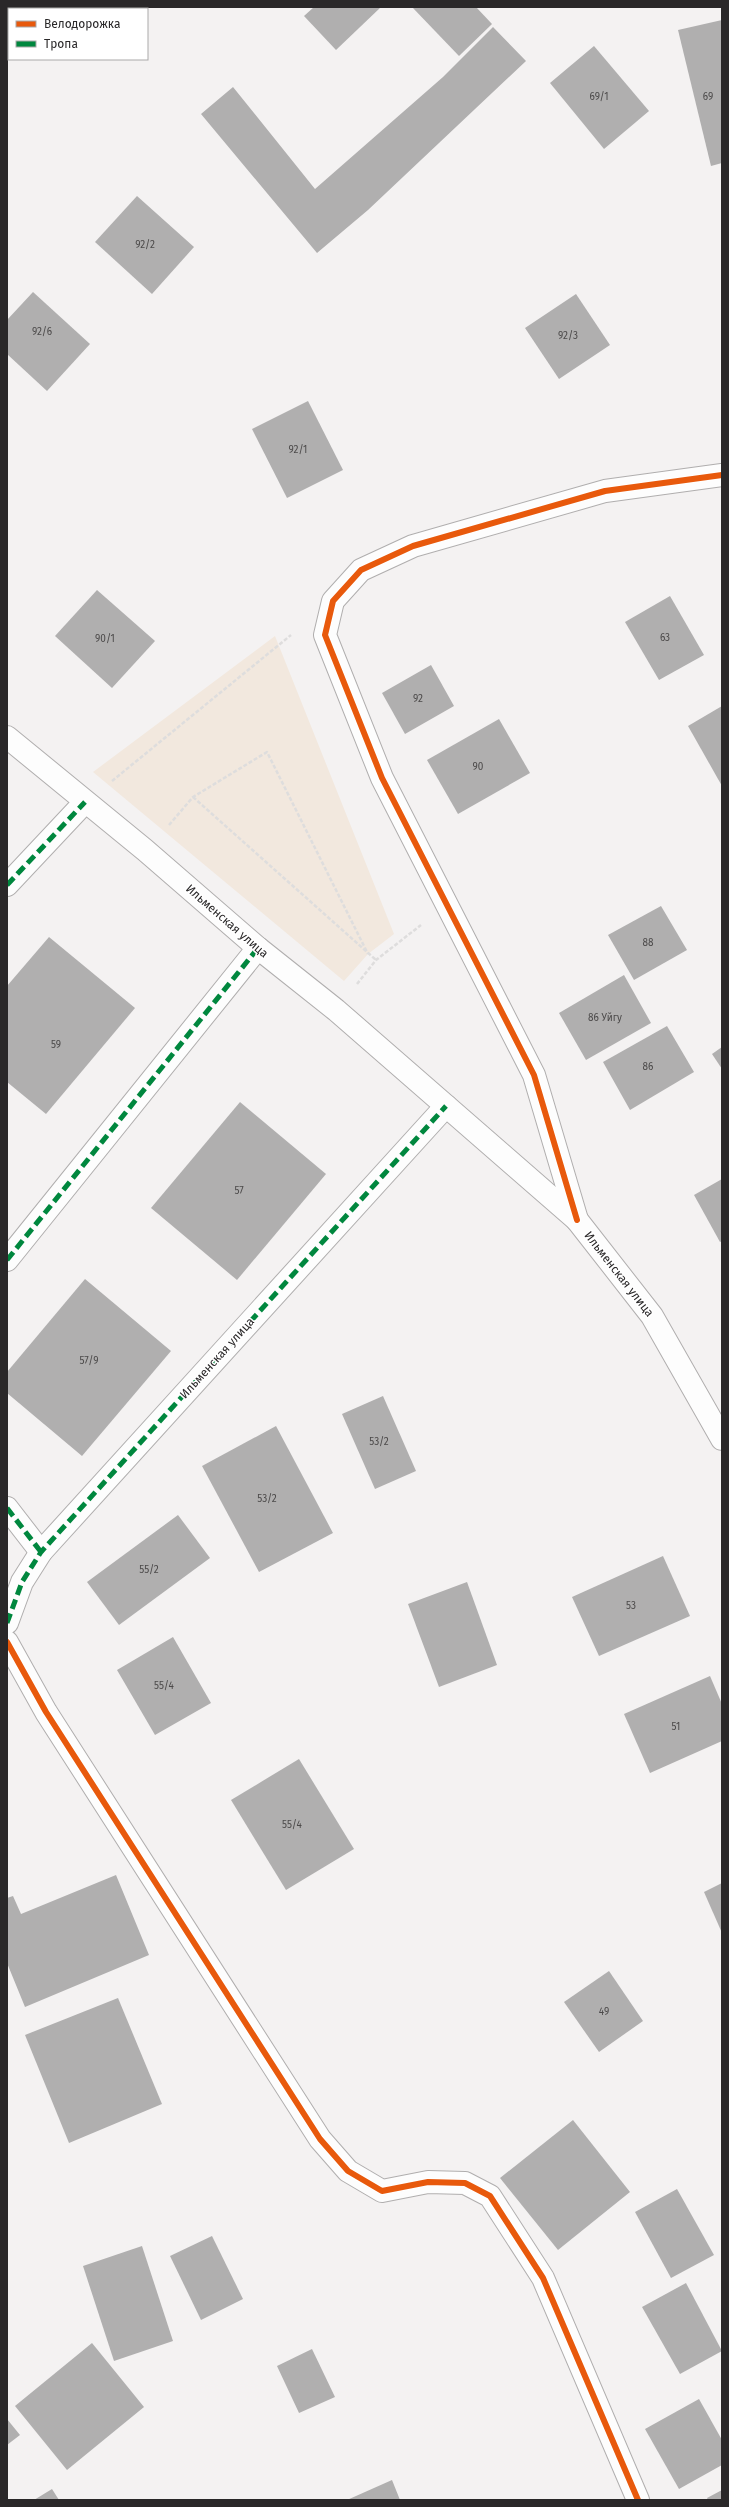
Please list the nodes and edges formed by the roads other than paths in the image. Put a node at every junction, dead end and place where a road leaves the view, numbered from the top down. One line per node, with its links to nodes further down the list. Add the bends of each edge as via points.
1 (722, 475): 7 (street, via 605,492 414,546 361,570 333,601 325,635 382,778 534,1075)
2 (7, 737): 3 (street, Ильменская улица)
3 (85, 802): 4 (street); 5 (street, Ильменская улица)
4 (7, 885)
5 (258, 948): 6 (street, Ильменская улица, via 336,1010); 8 (street)
6 (446, 1106): 7 (street, Ильменская улица); 11 (street, Ильменская улица)
7 (577, 1220): 9 (street, Ильменская улица, via 652,1316)
8 (7, 1260)
9 (722, 1439)
10 (7, 1508): 11 (street)
11 (41, 1552): 12 (street, Ильменская улица, via 22,1582)
12 (7, 1623)
13 (7, 1642): 14 (street, via 46,1712 320,2140 348,2171 382,2191 428,2182 464,2183 490,2196 543,2278)
14 (638, 2500)

